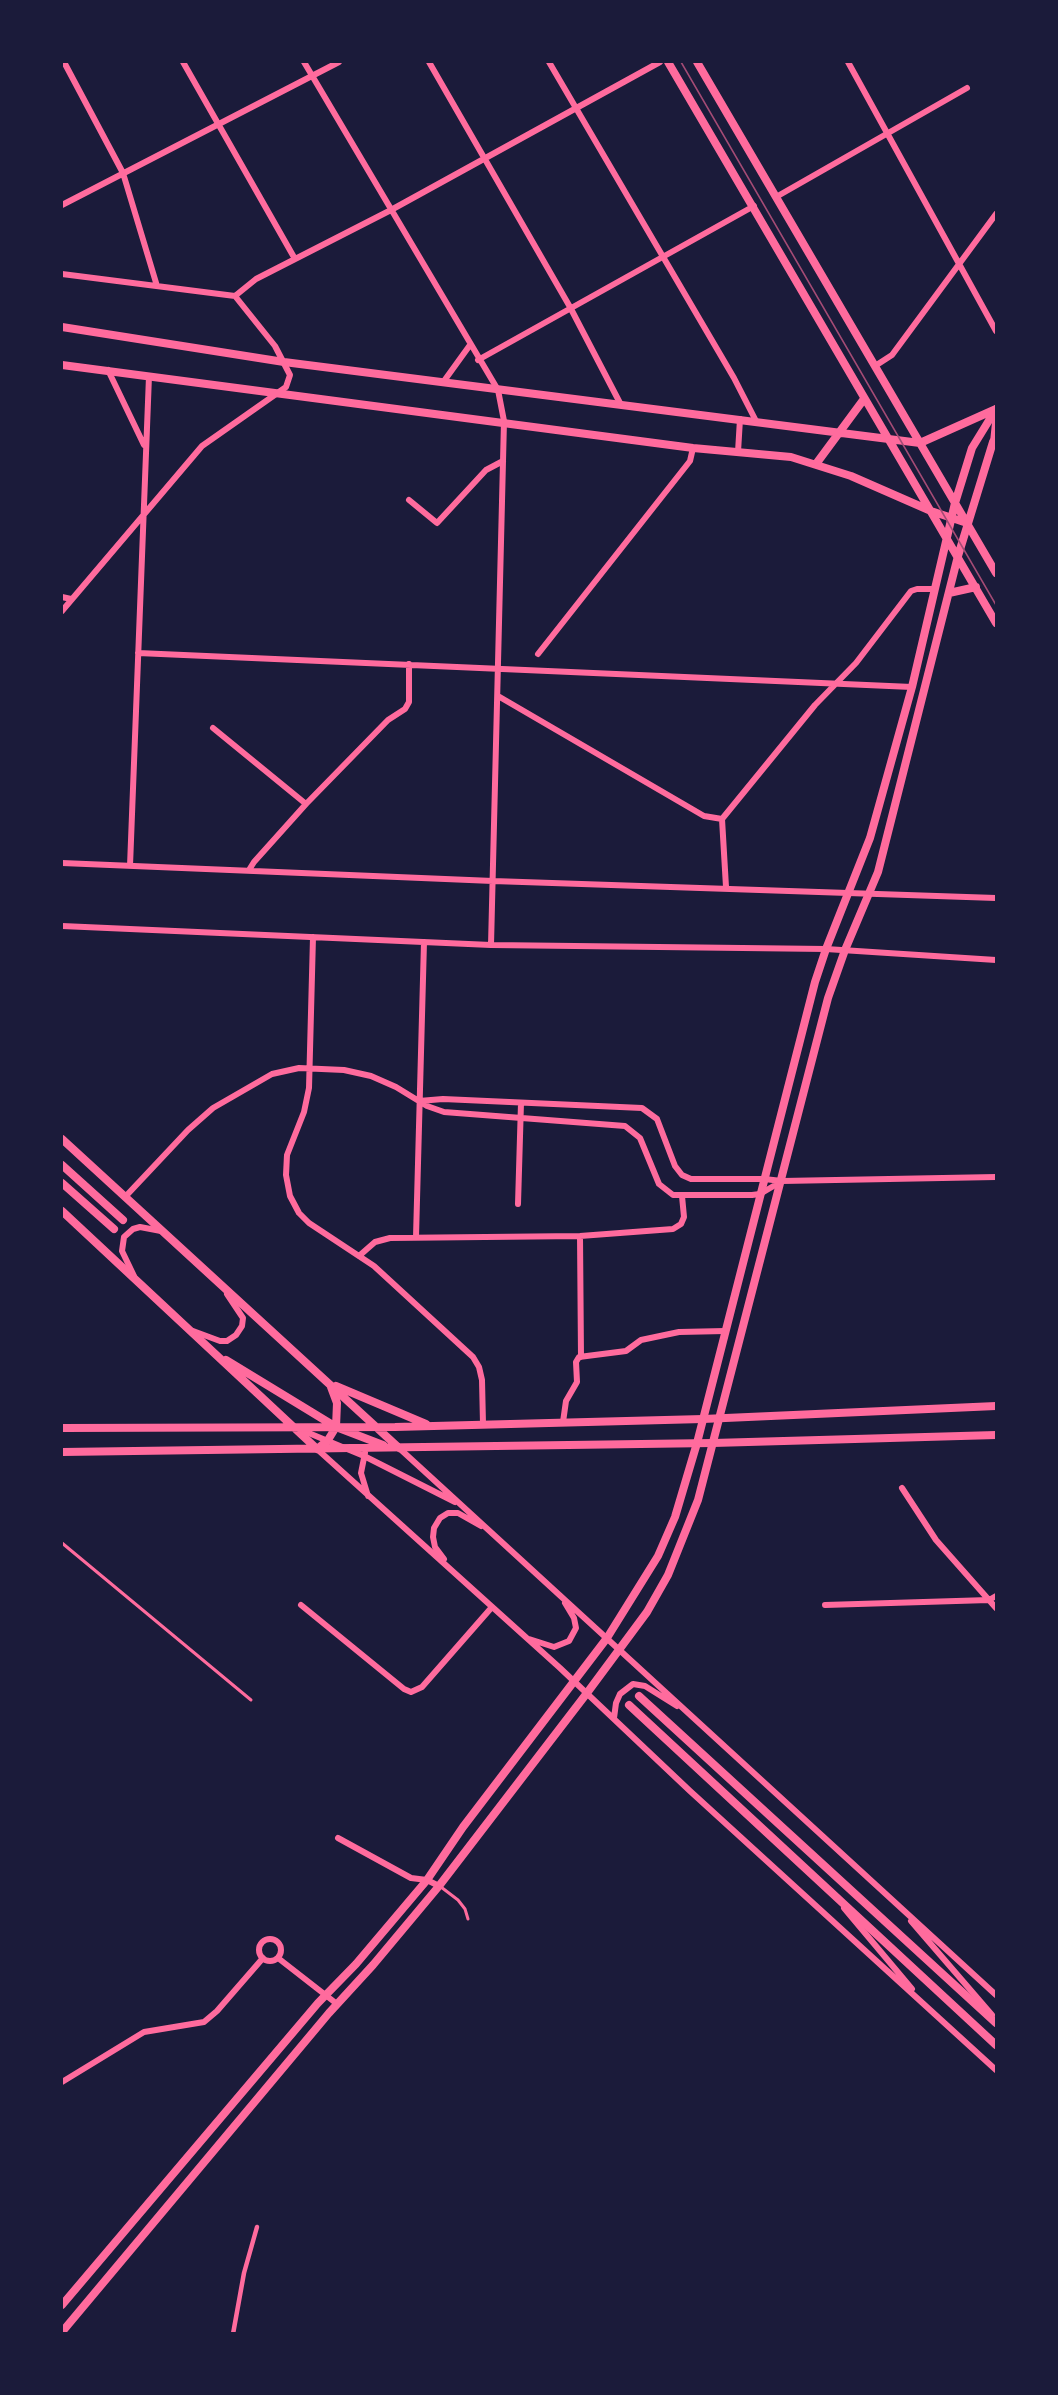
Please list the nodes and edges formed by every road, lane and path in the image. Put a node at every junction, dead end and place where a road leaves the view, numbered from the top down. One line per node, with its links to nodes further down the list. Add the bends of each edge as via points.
1 (64, 62): 17 (street)
2 (183, 62): 14 (street)
3 (304, 62): 11 (street)
4 (339, 62): 11 (street)
5 (429, 62): 16 (street)
6 (549, 62): 13 (street)
7 (660, 62): 13 (street)
8 (668, 62): 20 (street)
9 (697, 62): 18 (street)
10 (848, 62): 15 (street)
11 (312, 75): 14 (street); 21 (street)
12 (967, 88): 15 (street)
13 (575, 108): 16 (street); 23 (street)
14 (218, 124): 17 (street); 24 (street)
15 (887, 133): 18 (street); 25 (street)
16 (484, 158): 21 (street); 29 (street)
17 (123, 173): 19 (street); 27 (street)
18 (776, 197): 36 (street)
19 (62, 205)
20 (754, 206): 23 (street); 42 (street)
21 (391, 210): 24 (street); 32 (street)
22 (996, 214): 25 (street)
23 (664, 256): 29 (street); 47 (street)
24 (295, 259): 28 (street, via 256,279)
25 (959, 266): 31 (street); 36 (street, via 892,355)
26 (62, 274): 27 (street)
27 (157, 286): 28 (street)
28 (235, 296): 34 (street)
29 (570, 307): 33 (street); 43 (street)
30 (62, 327): 34 (street)
31 (996, 331)
32 (470, 345): 33 (street); 39 (street)
33 (478, 360): 40 (street)
34 (284, 362): 39 (street); 41 (street, via 290,381)
35 (62, 365): 37 (street)
36 (875, 366): 51 (street)
37 (108, 370): 38 (street); 52 (street)
38 (149, 376): 41 (street); 52 (street)
39 (444, 381): 40 (street)
40 (498, 390): 43 (street); 46 (street)
41 (279, 392): 46 (street); 60 (street, via 202,446)
42 (864, 399): 48 (street); 49 (street)
43 (620, 403): 45 (street)
44 (996, 410): 50 (street); 51 (street); 58 (street, via 972,448)
45 (741, 419): 47 (street); 54 (street)
46 (504, 421): 53 (street); 55 (street)
47 (756, 421): 48 (street)
48 (839, 432): 49 (street); 56 (street)
49 (887, 438): 51 (street); 59 (street)
50 (995, 440): 62 (street)
51 (920, 443): 58 (street)
52 (144, 446): 60 (street)
53 (693, 448): 54 (street); 74 (street, via 690,460)
54 (738, 452): 56 (street)
55 (503, 461): 57 (street, via 486,470 437,523); 76 (street)
56 (816, 464): 59 (street)
57 (409, 500)
58 (955, 503): 61 (street); 62 (street)
59 (931, 511): 61 (street); 63 (street)
60 (144, 513): 70 (street); 73 (street)
61 (952, 518): 62 (street); 63 (street)
62 (967, 523): 64 (street); 65 (street)
63 (947, 537): 64 (street); 67 (street)
64 (958, 556): 66 (street); 68 (street)
65 (996, 573)
66 (976, 587): 68 (street); 72 (street)
67 (934, 589): 77 (street, via 911,591); 78 (street)
68 (949, 593): 89 (street)
69 (62, 597): 70 (street)
70 (71, 599): 71 (street)
71 (62, 611)
72 (996, 623)
73 (138, 653): 75 (street); 84 (street)
74 (538, 654)
75 (409, 664): 76 (street); 81 (street, via 409,702 405,709 388,720)
76 (499, 668): 77 (street); 79 (street)
77 (838, 682): 78 (street); 82 (street)
78 (912, 687): 88 (street, via 870,838)
79 (498, 696): 82 (street, via 704,816); 86 (street)
80 (213, 728): 81 (street)
81 (306, 804): 85 (street)
82 (722, 819): 87 (street)
83 (62, 863): 84 (street)
84 (129, 866): 85 (street)
85 (249, 870): 86 (street)
86 (493, 881): 87 (street); 94 (street)
87 (726, 887): 88 (street)
88 (850, 891): 89 (street); 95 (street)
89 (870, 893): 90 (street); 96 (street)
90 (996, 898)
91 (62, 926): 92 (street)
92 (313, 937): 93 (street); 98 (street)
93 (424, 942): 94 (street); 99 (street)
94 (491, 945): 95 (street)
95 (826, 949): 96 (street); 105 (street)
96 (845, 950): 97 (street); 106 (street, via 828,998)
97 (996, 960)
98 (309, 1068): 99 (street, via 365,1074); 110 (street, via 272,1074 218,1104); 118 (street, via 308,1099 287,1155 289,1191 307,1222)
99 (418, 1101): 100 (street); 101 (street, via 444,1112); 117 (street)
100 (521, 1103): 101 (street); 105 (street, via 642,1108 657,1119 674,1164 685,1177)
101 (520, 1119): 109 (street, via 628,1127 641,1140 661,1187 673,1196); 111 (street)
102 (62, 1139): 110 (main road)
103 (62, 1165): 113 (main road)
104 (996, 1177): 106 (street)
105 (764, 1179): 106 (street); 108 (street)
106 (782, 1181): 108 (street); 127 (street)
107 (62, 1182): 114 (main road)
108 (760, 1194): 109 (street); 122 (street)
109 (682, 1196): 116 (street, via 684,1217 674,1229)
110 (125, 1197): 115 (main road)
111 (518, 1204)
112 (62, 1211): 120 (main road)
113 (123, 1220)
114 (114, 1229)
115 (161, 1231): 119 (main road); 120 (street, via 137,1227 123,1241 124,1257)
116 (580, 1236): 117 (street); 124 (street)
117 (416, 1237): 118 (street, via 378,1240)
118 (359, 1256): 130 (street, via 385,1275 473,1357 482,1380)
119 (219, 1283): 121 (street, via 242,1316 241,1329 224,1341); 125 (main road)
120 (139, 1284): 121 (main road)
121 (187, 1329): 123 (main road)
122 (725, 1331): 124 (street, via 679,1332 641,1340 626,1351); 128 (street)
123 (208, 1348): 131 (main road); 133 (main road)
124 (581, 1357): 129 (street, via 576,1362 577,1382 566,1401)
125 (330, 1383): 132 (main road); 133 (main road, via 337,1403); 134 (main road)
126 (996, 1406): 127 (main road)
127 (719, 1418): 128 (main road); 139 (street)
128 (703, 1419): 129 (main road); 138 (street)
129 (563, 1422): 130 (main road)
130 (483, 1424): 132 (main road)
131 (292, 1426): 133 (main road); 135 (main road); 137 (street); 143 (main road)
132 (430, 1426): 134 (main road)
133 (336, 1427): 134 (main road); 137 (main road); 141 (main road)
134 (376, 1427): 141 (street); 142 (main road)
135 (62, 1428)
136 (996, 1435): 139 (main road)
137 (328, 1440): 140 (street); 143 (main road)
138 (698, 1443): 139 (main road); 142 (main road); 159 (street, via 663,1546)
139 (713, 1443): 160 (street, via 695,1508 668,1575)
140 (347, 1448): 141 (main road); 143 (main road)
141 (367, 1448): 142 (main road); 146 (street, via 361,1473); 147 (street)
142 (399, 1448): 147 (street)
143 (316, 1449): 144 (main road); 146 (street)
144 (62, 1452)
145 (902, 1488): 153 (street, via 936,1540)
146 (368, 1496): 150 (street)
147 (464, 1506): 148 (street)
148 (489, 1531): 150 (street, via 458,1513 438,1520 433,1537); 151 (street)
149 (62, 1543): 164 (lane)
150 (451, 1570): 156 (street)
151 (561, 1596): 158 (street, via 575,1621 572,1638 554,1647); 159 (street)
152 (996, 1596): 153 (street)
153 (989, 1600): 155 (street); 157 (street)
154 (301, 1605): 156 (street, via 411,1692 420,1690)
155 (825, 1605)
156 (492, 1606): 158 (street)
157 (996, 1608)
158 (523, 1636): 161 (street)
159 (607, 1638): 160 (street); 161 (street)
160 (619, 1649): 162 (street); 166 (street)
161 (574, 1682): 162 (street); 169 (street)
162 (587, 1693): 167 (street); 170 (street)
163 (639, 1696): 180 (main road)
164 (251, 1700)
165 (628, 1705): 171 (main road)
166 (688, 1712): 167 (street, via 637,1684 620,1694); 172 (street)
167 (614, 1719): 178 (street)
168 (338, 1838): 169 (street, via 411,1878)
169 (427, 1880): 170 (street); 176 (street)
170 (439, 1886): 173 (lane, via 458,1900); 179 (street)
171 (836, 1898): 178 (street); 181 (main road)
172 (904, 1911): 177 (street); 180 (street)
173 (468, 1919)
174 (262, 1958): 175 (street); 175 (street, via 259,1949 268,1939 280,1945); 183 (street, via 204,2022 149,2030)
175 (278, 1958): 176 (street)
176 (325, 1995): 179 (street); 185 (street)
177 (996, 1995)
178 (922, 2001): 182 (street)
179 (337, 2004): 186 (street)
180 (996, 2022)
181 (996, 2045)
182 (996, 2070)
183 (62, 2082)
184 (257, 2228): 187 (street, via 244,2273)
185 (62, 2305)
186 (62, 2332)
187 (234, 2334)

